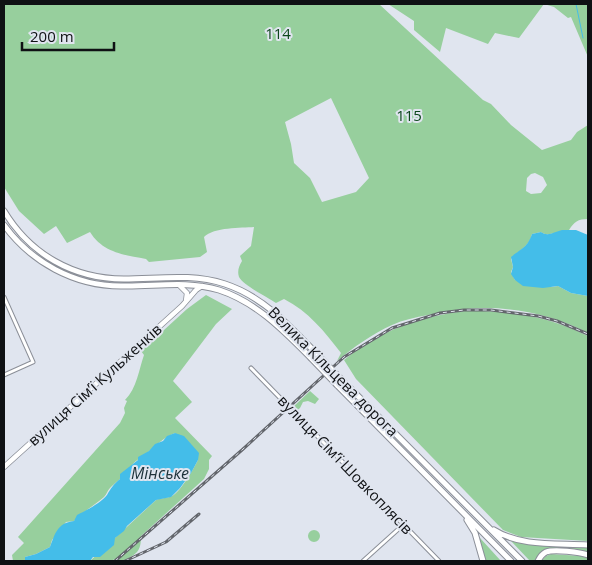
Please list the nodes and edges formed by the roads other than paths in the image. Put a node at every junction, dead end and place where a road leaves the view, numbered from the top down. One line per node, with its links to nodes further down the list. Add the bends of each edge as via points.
1 (4, 211): 12 (main road, Велика Кільцева дорога, bridge, via 34,247 72,270 110,278 193,277 236,288 256,299 315,352)
2 (4, 225): 3 (main road, Велика Кільцева дорога, via 30,254 76,279 120,286)
3 (177, 284): 4 (main road, Велика Кільцева дорога); 6 (main road, via 186,290)
4 (203, 286): 6 (main road, вулиця Сімʼї Кульженків); 10 (main road, Велика Кільцева дорога, bridge, via 228,293 255,307 280,327)
5 (4, 297): 8 (street, via 33,362)
6 (186, 302): 9 (main road, вулиця Сімʼї Кульженків)
7 (251, 368): 11 (street, вулиця Сімʼї Шовкоплясів)
8 (4, 375)
9 (4, 466)
10 (462, 511): 17 (main road, via 475,533); 18 (main road, Велика Кільцева дорога)
11 (403, 525): 15 (street); 16 (street, вулиця Сімʼї Шовкоплясів)
12 (487, 525): 13 (main road, via 518,541); 19 (main road, Велика Кільцева дорога)
13 (588, 545)
14 (588, 555): 20 (main road, via 552,551 543,554)
15 (363, 561)
16 (438, 561)
17 (483, 561)
18 (511, 561)
19 (522, 561)
20 (538, 561)

